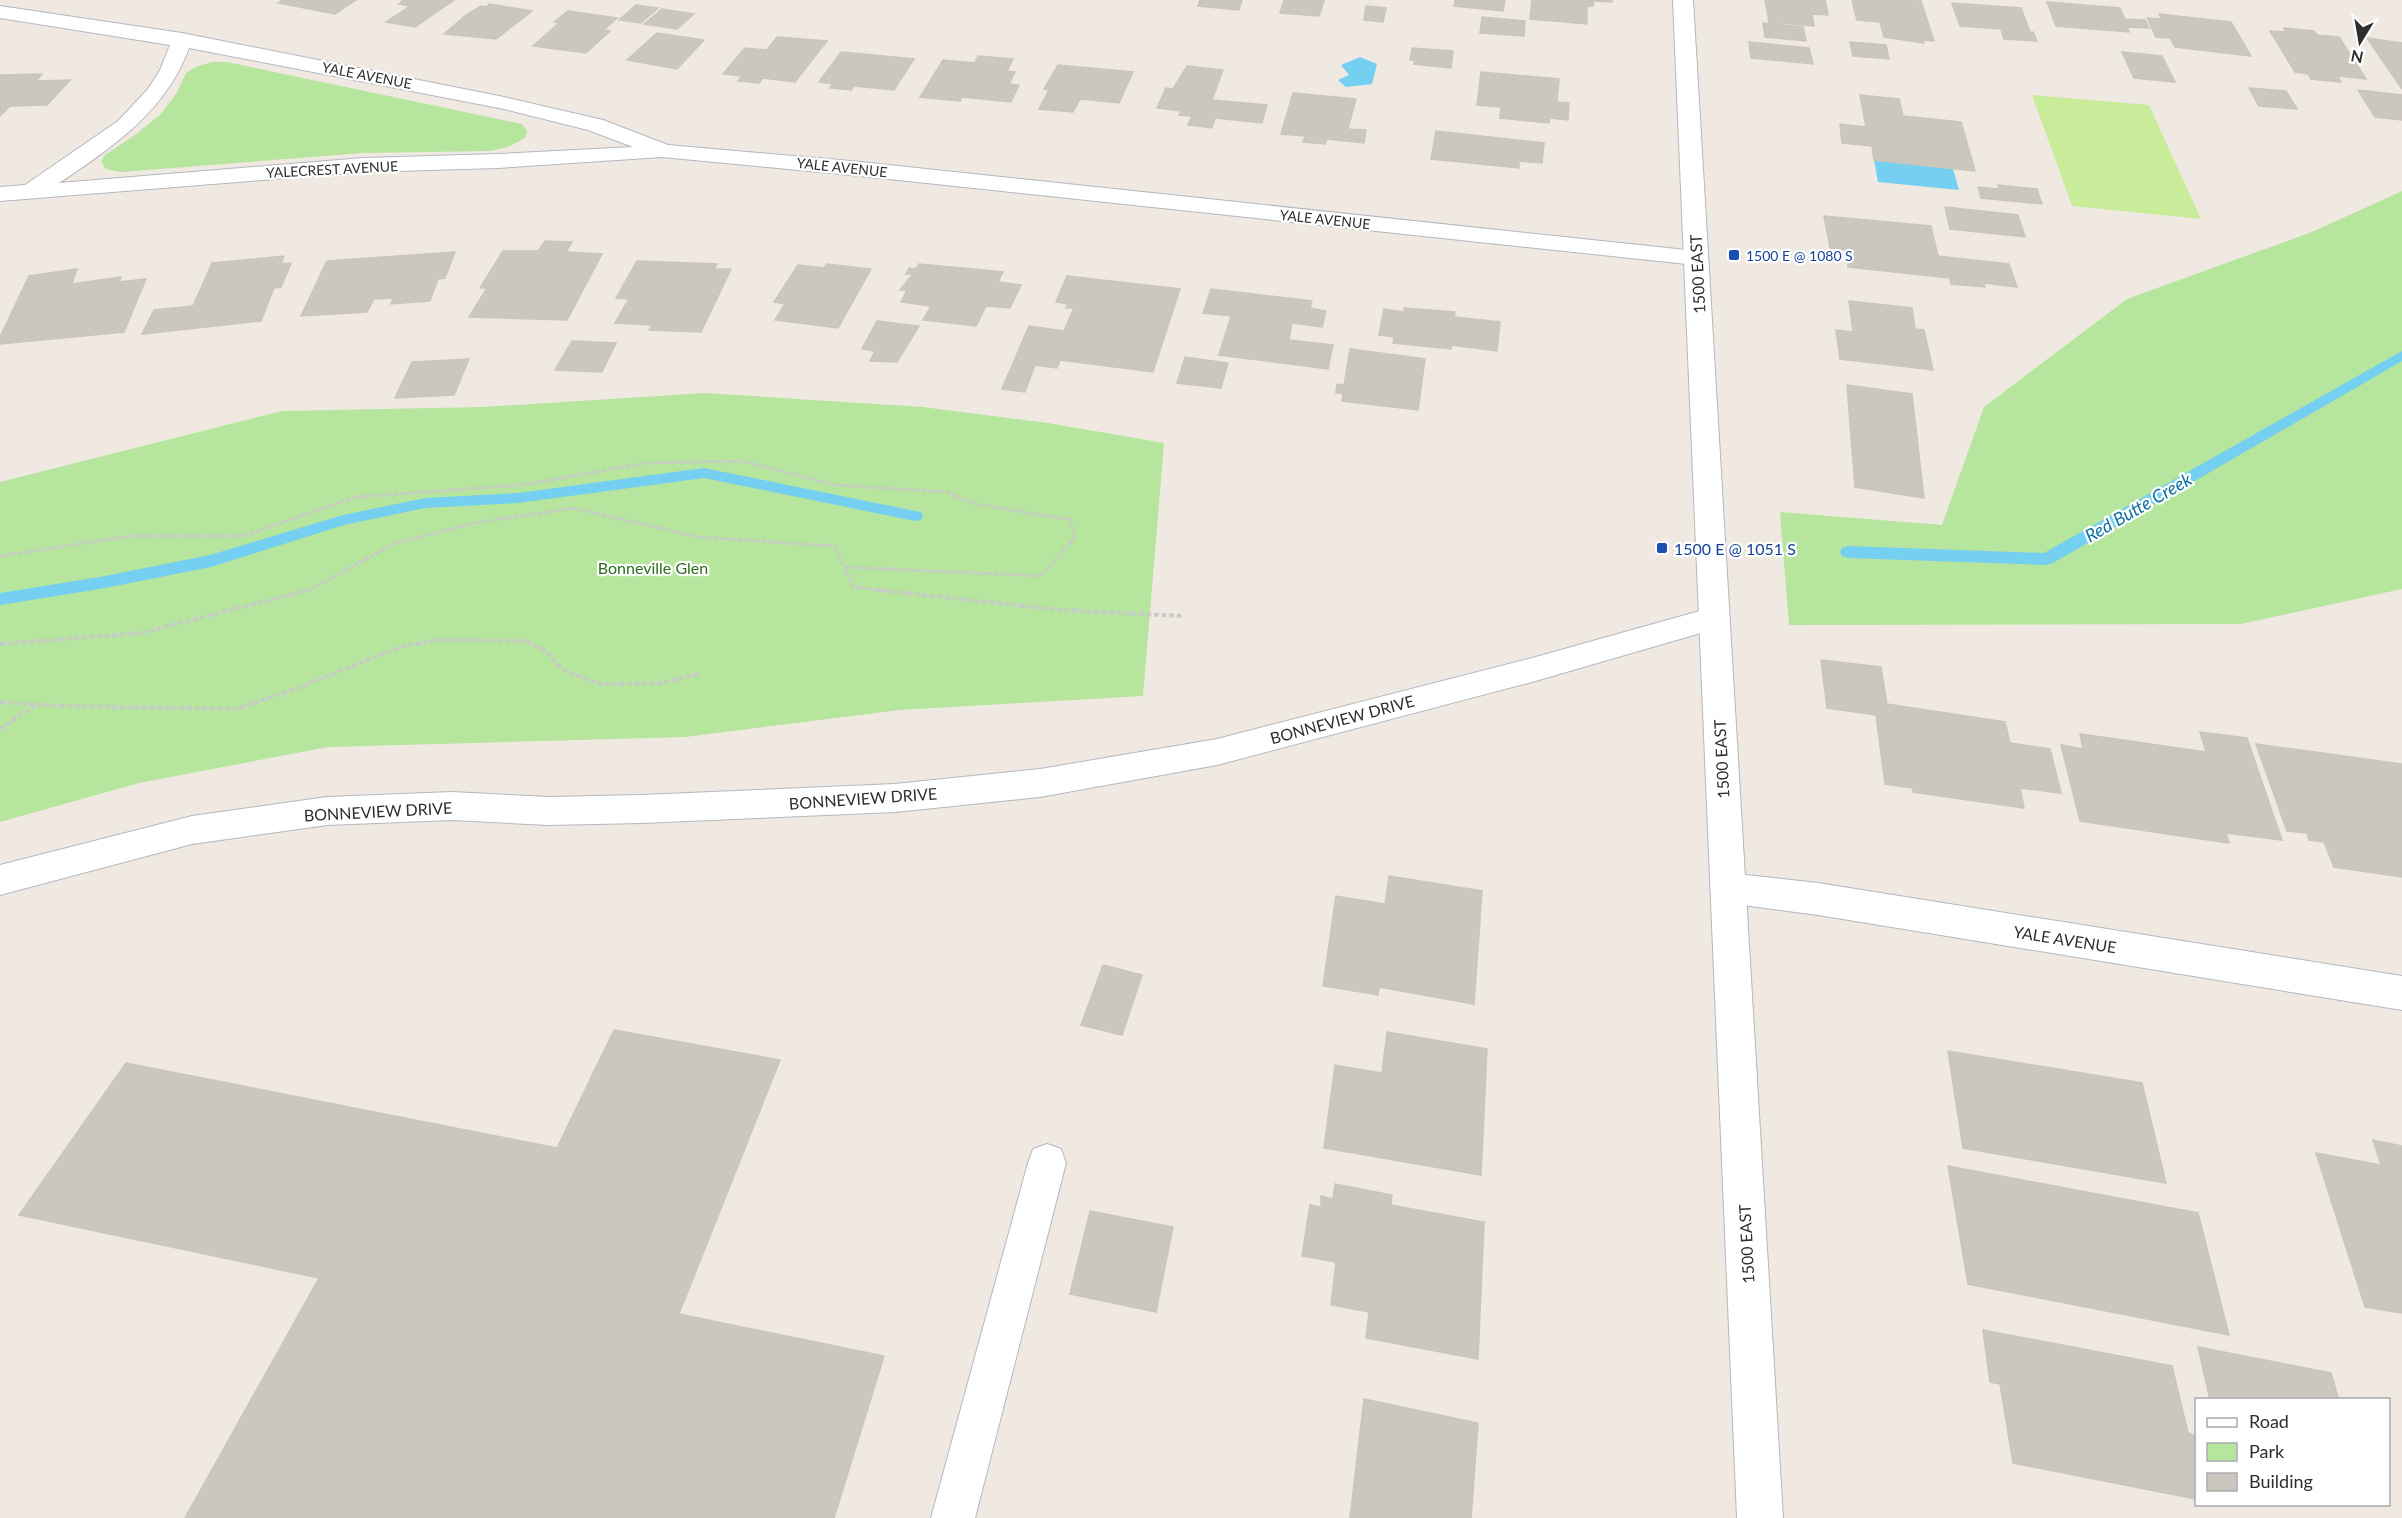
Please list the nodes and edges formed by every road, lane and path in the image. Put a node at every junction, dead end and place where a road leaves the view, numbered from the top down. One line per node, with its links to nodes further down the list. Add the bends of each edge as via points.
1 (1683, 0): 7 (street, 1500 EAST)
2 (0, 12): 3 (street, YALE AVENUE)
3 (182, 39): 4 (street, YALE AVENUE, via 504,103 595,125); 5 (street, via 169,73 144,108 117,132)
4 (664, 151): 5 (street, YALECREST AVENUE, via 363,165); 7 (street, YALE AVENUE)
5 (31, 190): 6 (street, YALECREST AVENUE)
6 (0, 194)
7 (1696, 258): 11 (street, 1500 EAST)
8 (0, 556): 9 (path, via 131,536 244,536 356,497 521,485 646,463 742,461 835,486 947,492 976,504 1071,520 1074,538 1041,576)
9 (846, 567): 10 (path, via 854,587 1060,610); 12 (path, via 834,546 698,537 573,508 475,523 396,543 305,592 141,633)
10 (1183, 616)
11 (1714, 618): 17 (street, BONNEVIEW DRIVE, via 1217,752 1040,783 895,798 642,809 549,811 452,806 327,811 192,830); 18 (street, 1500 EAST)
12 (0, 644)
13 (701, 673): 15 (path, via 661,683 600,684 565,671 544,651 525,641 437,640 400,647 236,709)
14 (0, 702): 15 (path)
15 (36, 705): 16 (path)
16 (0, 729)
17 (0, 880)
18 (1728, 888): 19 (street, YALE AVENUE); 22 (street, 1500 EAST)
19 (2402, 993)
20 (1047, 1163): 21 (lane)
21 (953, 1518)
22 (1760, 1518)

